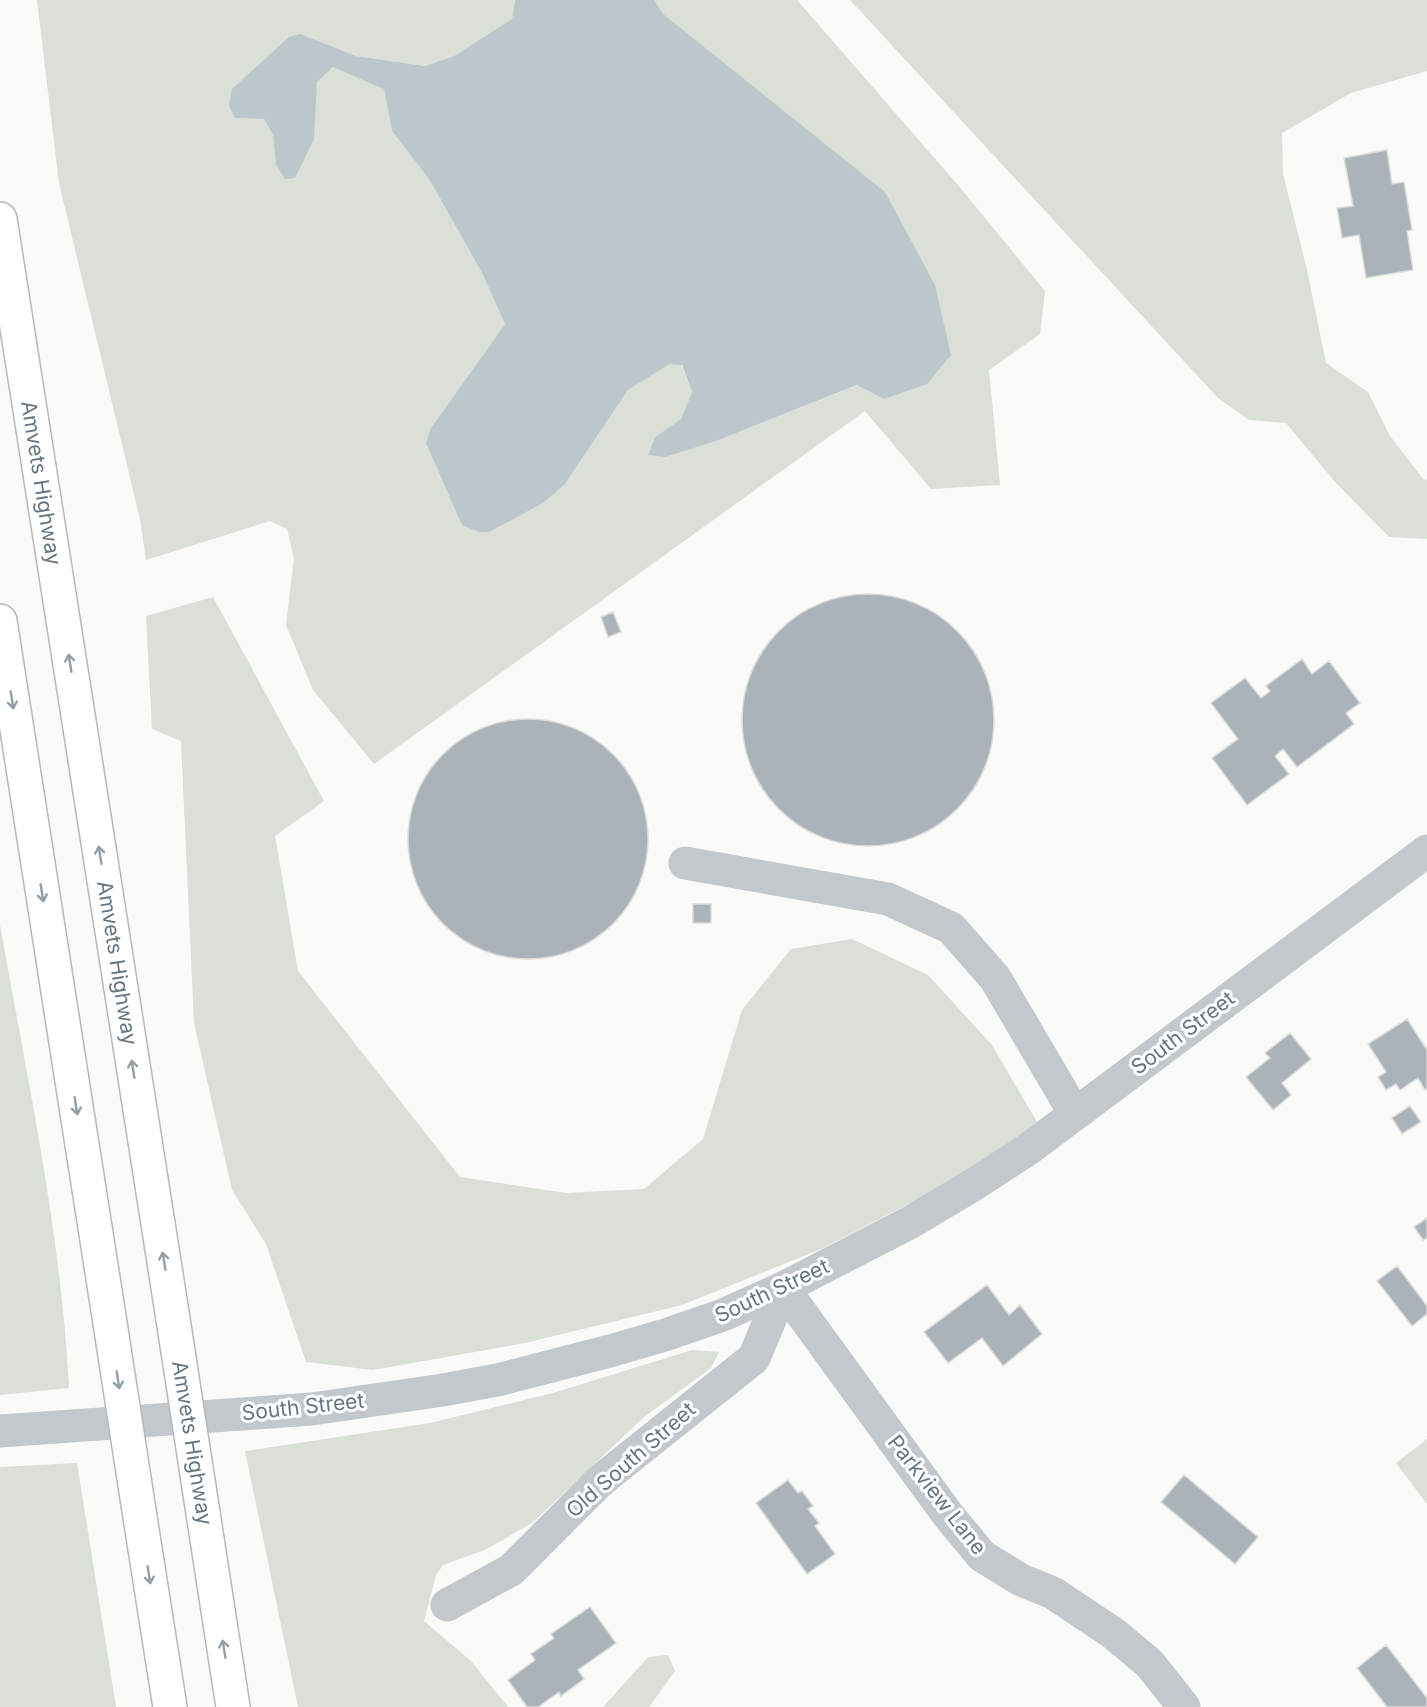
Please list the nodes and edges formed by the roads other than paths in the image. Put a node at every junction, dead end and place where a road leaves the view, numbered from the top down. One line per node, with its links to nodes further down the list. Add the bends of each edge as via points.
1 (0, 219): 10 (highway, Amvets Highway, one-way to 1, bridge)
2 (0, 621): 9 (highway, one-way to 9, bridge)
3 (1427, 851): 5 (street, South Street)
4 (685, 863): 5 (street, via 888,899 951,928 995,978)
5 (1075, 1114): 6 (street, South Street, via 973,1185 911,1222)
6 (783, 1288): 7 (street, South Street, via 665,1335 497,1380 443,1390 312,1409); 8 (street, Old South Street, via 754,1358 600,1481 511,1570); 11 (street, Parkview Lane, via 982,1556 1021,1580 1053,1593 1113,1633 1150,1664)
7 (0, 1431)
8 (447, 1605)
9 (170, 1707)
10 (233, 1707)
11 (1184, 1707)

